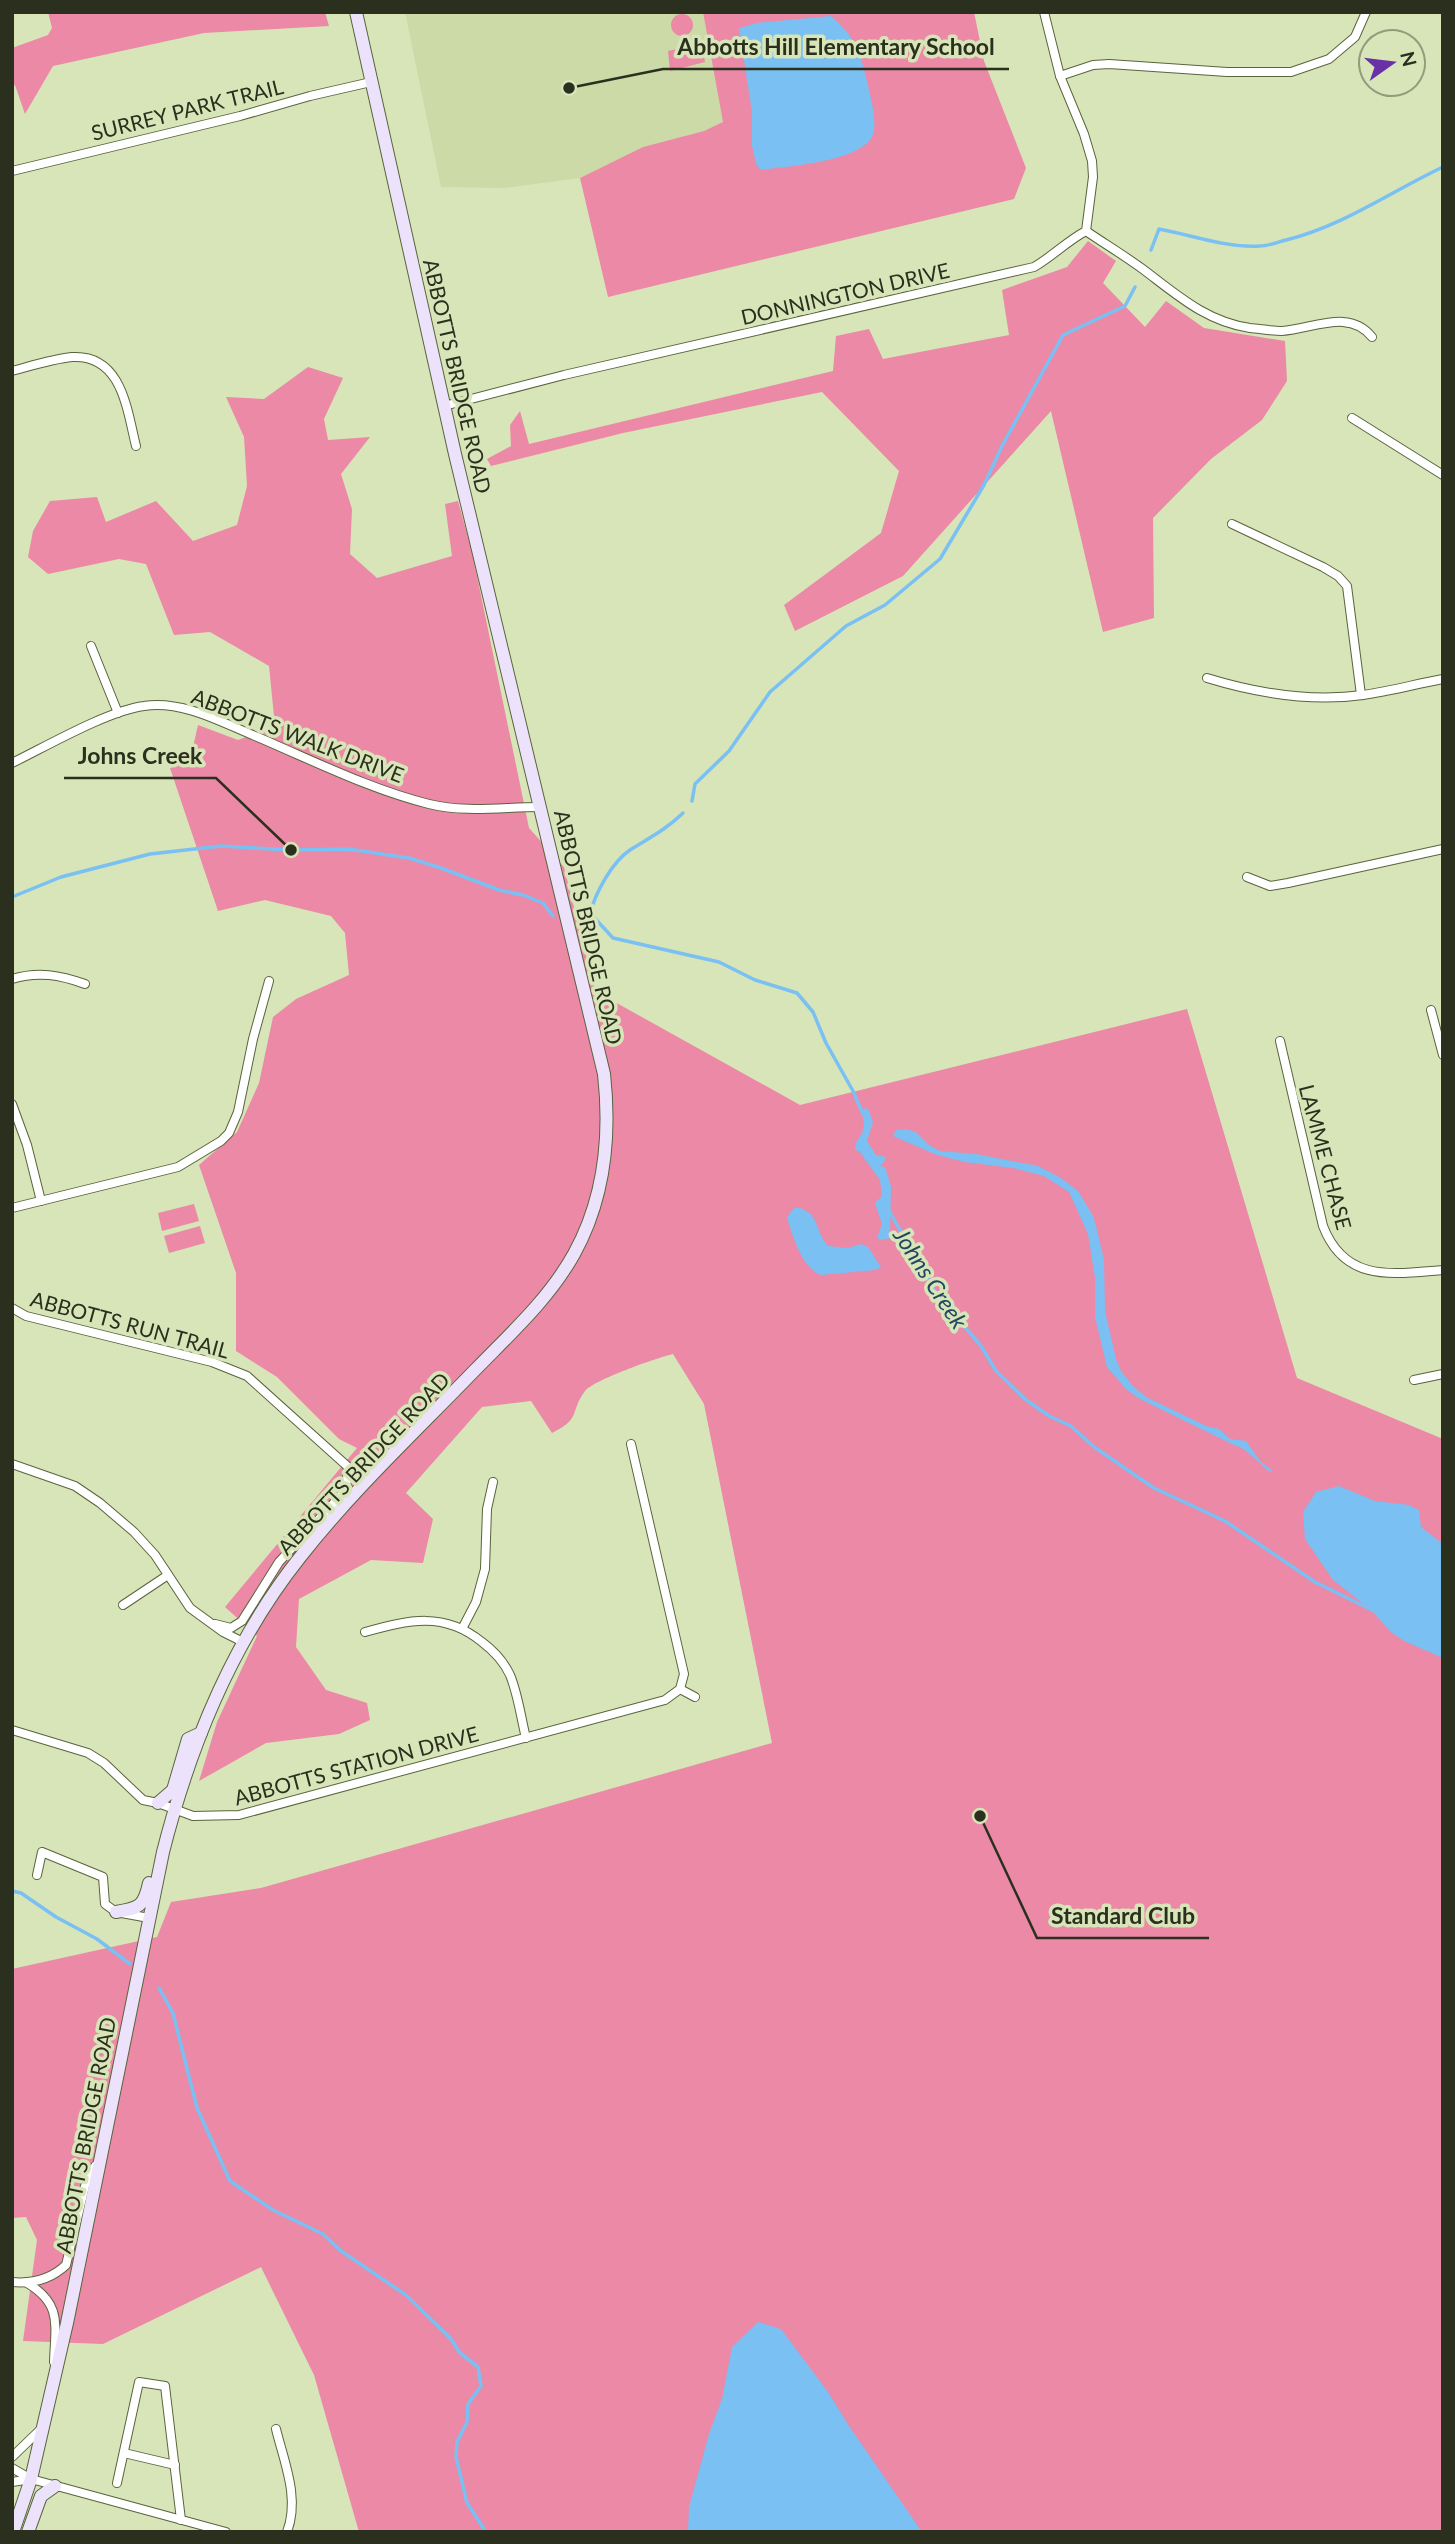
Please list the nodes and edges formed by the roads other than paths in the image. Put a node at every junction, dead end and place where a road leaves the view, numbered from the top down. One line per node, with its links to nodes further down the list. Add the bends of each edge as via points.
1 (356, 12): 5 (main road, ABBOTTS BRIDGE ROAD)
2 (1044, 12): 4 (street)
3 (1366, 12): 4 (street, via 1355,37 1329,59 1291,72 1109,64)
4 (1060, 76): 7 (street, via 1092,161)
5 (371, 82): 6 (street, SURREY PARK TRAIL); 10 (main road, ABBOTTS BRIDGE ROAD)
6 (12, 171)
7 (1086, 231): 8 (street, via 1213,318 1281,331 1343,320 1363,326); 10 (street, DONNINGTON DRIVE, via 1034,267)
8 (1372, 337)
9 (12, 371): 12 (street, via 65,358 97,362 119,383)
10 (444, 405): 21 (main road, ABBOTTS BRIDGE ROAD)
11 (1352, 418): 13 (street)
12 (135, 446)
13 (1443, 475)
14 (1232, 524): 18 (street, via 1322,567 1348,586)
15 (91, 646): 19 (street)
16 (1207, 678): 18 (street, via 1239,688 1298,696)
17 (1443, 679): 18 (street)
18 (1361, 695)
19 (118, 713): 20 (street, ABBOTTS WALK DRIVE); 21 (street, ABBOTTS WALK DRIVE, via 144,706 173,706 429,804 464,809)
20 (12, 763)
21 (540, 807): 41 (main road, ABBOTTS BRIDGE ROAD, via 604,1074 608,1114 601,1185 588,1226 556,1284)
22 (1443, 849): 23 (street, via 1270,886)
23 (1247, 877)
24 (12, 979): 26 (street, via 46,974)
25 (269, 981): 31 (street, via 229,1133 178,1167)
26 (85, 984)
27 (1431, 1010): 29 (street)
28 (1280, 1041): 33 (street, LAMME CHASE, via 1323,1226 1338,1253 1375,1272)
29 (1443, 1055)
30 (12, 1104): 31 (street)
31 (41, 1200): 32 (street)
32 (12, 1208)
33 (1443, 1270)
34 (12, 1308): 39 (street, ABBOTTS RUN TRAIL, via 26,1316 212,1362 247,1376)
35 (1443, 1374): 36 (street)
36 (1414, 1380)
37 (631, 1444): 48 (street, via 684,1674)
38 (12, 1464): 42 (street, via 75,1486 100,1503 134,1532)
39 (348, 1467): 41 (street, ABBOTTS RUN TRAIL); 44 (street, ABBOTTS BRIDGE ROAD, via 346,1490 279,1562 242,1621 231,1628)
40 (493, 1482): 45 (street, via 487,1509 485,1569)
41 (366, 1483): 47 (main road, ABBOTTS BRIDGE ROAD, via 300,1557)
42 (168, 1575): 43 (street); 44 (street, via 190,1608)
43 (123, 1605)
44 (209, 1623): 47 (street)
45 (463, 1628): 46 (street, via 430,1620); 52 (street, via 503,1663)
46 (365, 1632)
47 (243, 1642): 51 (main road, ABBOTTS BRIDGE ROAD)
48 (680, 1689): 49 (street); 52 (street, ABBOTTS STATION DRIVE, via 665,1700)
49 (695, 1697)
50 (12, 1730): 53 (street, ABBOTTS STATION DRIVE, via 88,1753 143,1800)
51 (201, 1733): 53 (main road, ABBOTTS BRIDGE ROAD, via 188,1739 173,1790); 54 (main road, ABBOTTS BRIDGE ROAD)
52 (526, 1738): 54 (street, ABBOTTS STATION DRIVE, via 239,1815 193,1816)
53 (158, 1803): 54 (street, ABBOTTS STATION DRIVE)
54 (174, 1810): 55 (main road, ABBOTTS BRIDGE ROAD)
55 (163, 1852): 57 (main road, ABBOTTS BRIDGE ROAD, via 155,1856 142,1905); 58 (main road, ABBOTTS BRIDGE ROAD)
56 (37, 1875): 57 (street, via 41,1852 103,1877 105,1904)
57 (116, 1912): 58 (street); 59 (street, via 141,1923)
58 (149, 1918): 59 (main road, ABBOTTS BRIDGE ROAD)
59 (146, 1934): 60 (main road, ABBOTTS BRIDGE ROAD)
60 (101, 2152): 62 (street, via 85,2186 66,2265); 63 (main road, ABBOTTS BRIDGE ROAD)
61 (12, 2282): 62 (street)
62 (27, 2283): 63 (street, via 48,2301 56,2319)
63 (54, 2380): 64 (main road, ABBOTTS BRIDGE ROAD)
64 (44, 2426): 67 (street); 70 (main road, ABBOTTS BRIDGE ROAD)
65 (276, 2429): 78 (street, via 291,2489 293,2512)
66 (124, 2453): 68 (street); 68 (street, via 139,2382 165,2386); 72 (street)
67 (12, 2456)
68 (175, 2465): 74 (street)
69 (12, 2468): 70 (street)
70 (31, 2479): 71 (street); 73 (street); 75 (main road, ABBOTTS BRIDGE ROAD)
71 (12, 2482)
72 (117, 2483)
73 (55, 2486): 74 (street); 76 (main road, via 41,2496)
74 (181, 2520): 77 (street)
75 (13, 2532)
76 (28, 2532)
77 (226, 2532)
78 (287, 2532)

